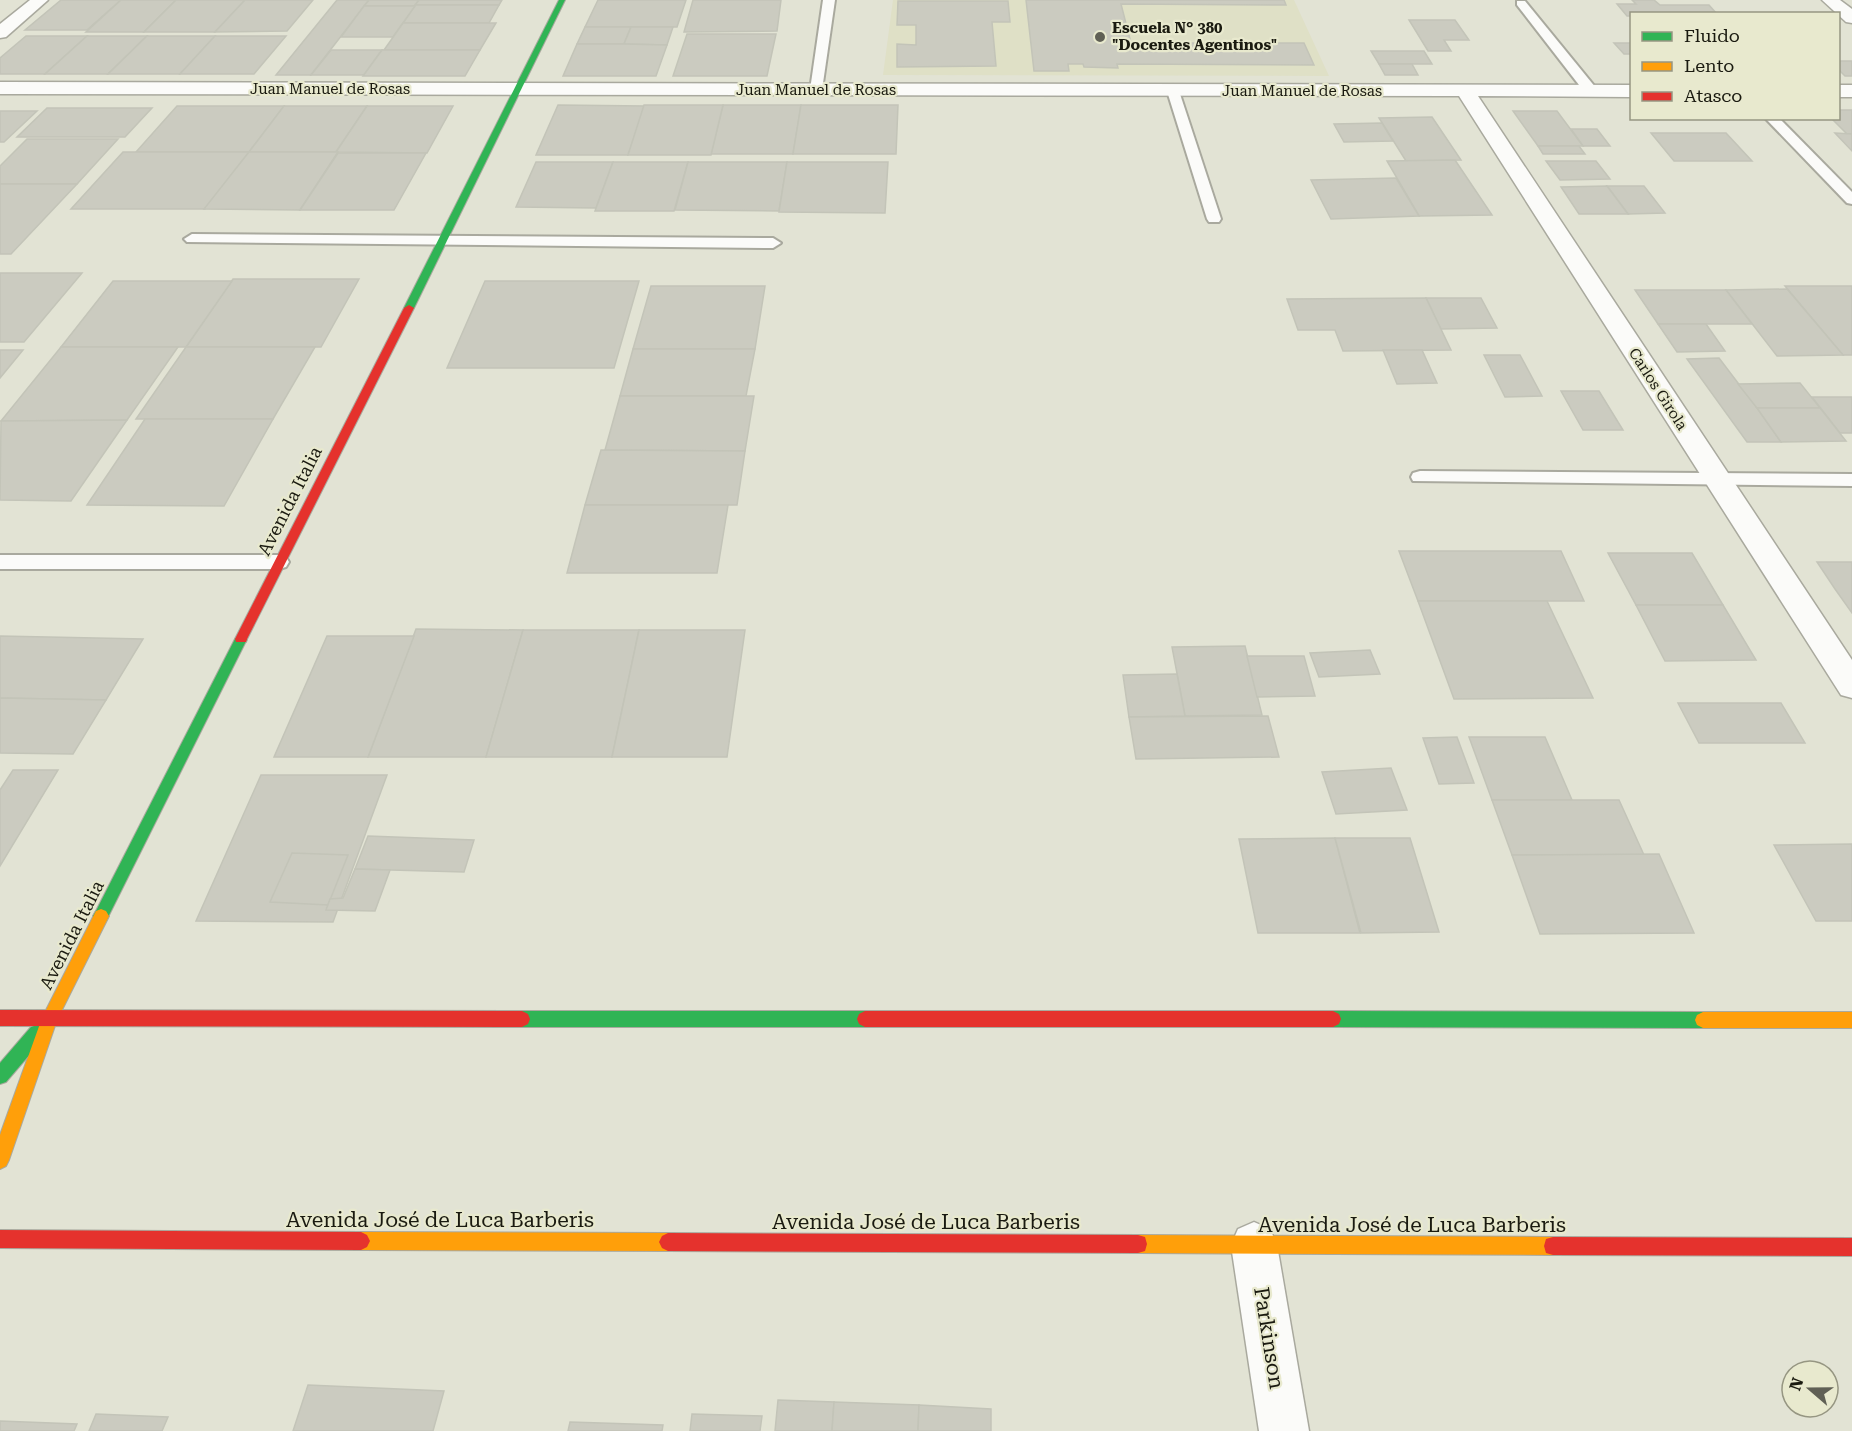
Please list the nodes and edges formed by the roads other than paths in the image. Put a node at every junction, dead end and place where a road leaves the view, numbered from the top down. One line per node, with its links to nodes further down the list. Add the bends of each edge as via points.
1 (40, 0): 7 (street)
2 (562, 0): 9 (main road, Avenida Italia)
3 (829, 0): 10 (lane)
4 (1830, 0): 6 (street)
5 (1521, 3): 13 (lane)
6 (1852, 18)
7 (0, 33)
8 (0, 88): 9 (street, Juan Manuel de Rosas)
9 (518, 89): 10 (street, Juan Manuel de Rosas); 19 (main road, Avenida Italia)
10 (816, 90): 11 (street, Juan Manuel de Rosas)
11 (1173, 91): 12 (street, Juan Manuel de Rosas); 17 (lane)
12 (1465, 92): 13 (street, Juan Manuel de Rosas); 22 (street, Carlos Girola)
13 (1591, 92): 14 (street, Juan Manuel de Rosas)
14 (1630, 92)
15 (1773, 120): 16 (lane)
16 (1852, 201)
17 (1214, 219)
18 (192, 238): 19 (lane)
19 (444, 240): 20 (lane); 25 (main road, Avenida Italia)
20 (773, 243)
21 (1420, 477): 22 (lane)
22 (1716, 478): 23 (lane); 26 (street, Carlos Girola)
23 (1852, 480)
24 (0, 562): 25 (lane)
25 (279, 562): 28 (main road, Avenida Italia)
26 (1852, 686)
27 (0, 1018): 28 (main road)
28 (50, 1018): 29 (main road); 30 (main road, Avenida Italia); 31 (main road, Avenida Italia)
29 (1852, 1020)
30 (0, 1076)
31 (0, 1160)
32 (0, 1239): 33 (main road, Avenida José de Luca Barberis)
33 (1254, 1245): 34 (main road, Avenida José de Luca Barberis); 35 (street, Parkinson)
34 (1852, 1247)
35 (1284, 1431)

